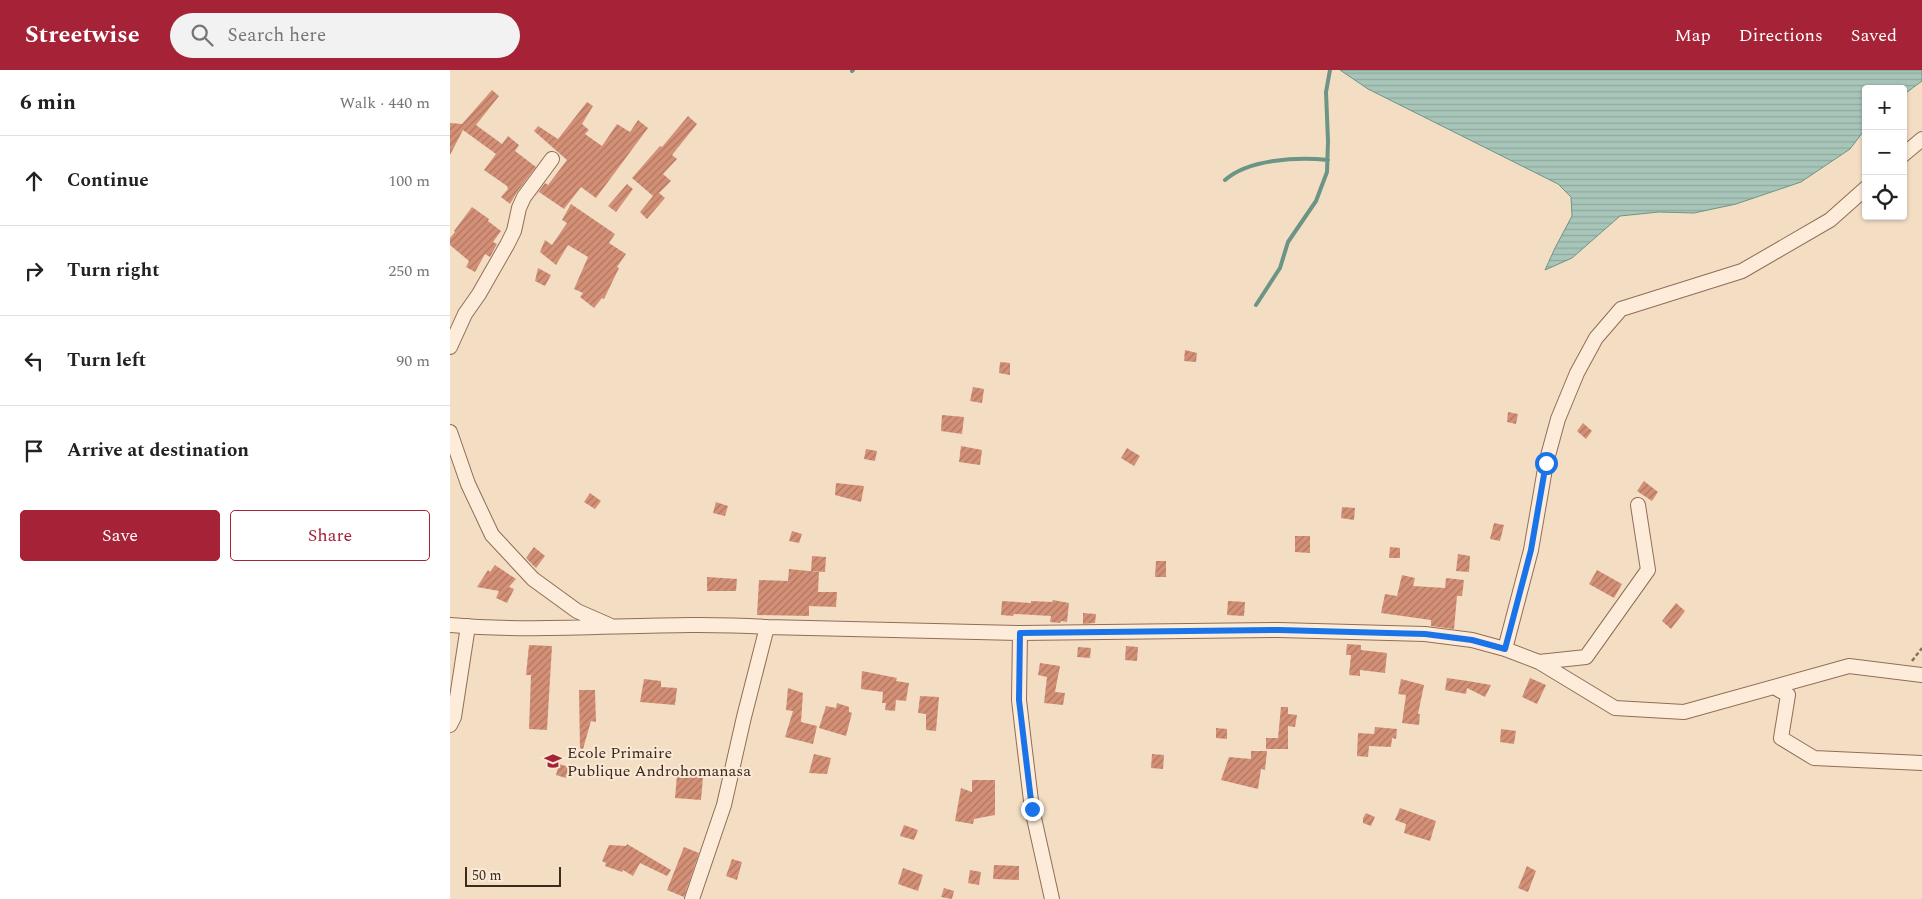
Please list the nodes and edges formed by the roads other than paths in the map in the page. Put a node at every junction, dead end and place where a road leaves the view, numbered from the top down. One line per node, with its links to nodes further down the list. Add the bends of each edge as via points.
1 (1922, 138): 2 (street)
2 (1907, 151)
3 (552, 158): 5 (street, via 524,197 514,231 465,314)
4 (1862, 192): 13 (street, via 1830,220 1742,271 1621,309 1596,338 1558,419 1546,463 1531,550)
5 (450, 347)
6 (450, 432): 10 (street, via 468,484 492,535 533,579 577,611)
7 (1638, 505): 14 (street, via 1648,570 1586,657)
8 (450, 625): 9 (street)
9 (468, 626): 10 (street); 17 (street, via 454,717)
10 (614, 627): 11 (street, via 725,624)
11 (767, 627): 12 (street); 19 (street, via 724,805)
12 (1020, 633): 13 (street, via 1279,630 1416,634 1472,640); 20 (street, via 1019,700 1032,809)
13 (1505, 649): 14 (street)
14 (1539, 662): 16 (street, via 1615,708 1684,712)
15 (1922, 675): 16 (street, via 1849,666)
16 (1774, 687): 18 (street, via 1788,695 1781,738 1814,758)
17 (450, 725)
18 (1922, 763)
19 (692, 899)
20 (1052, 899)

